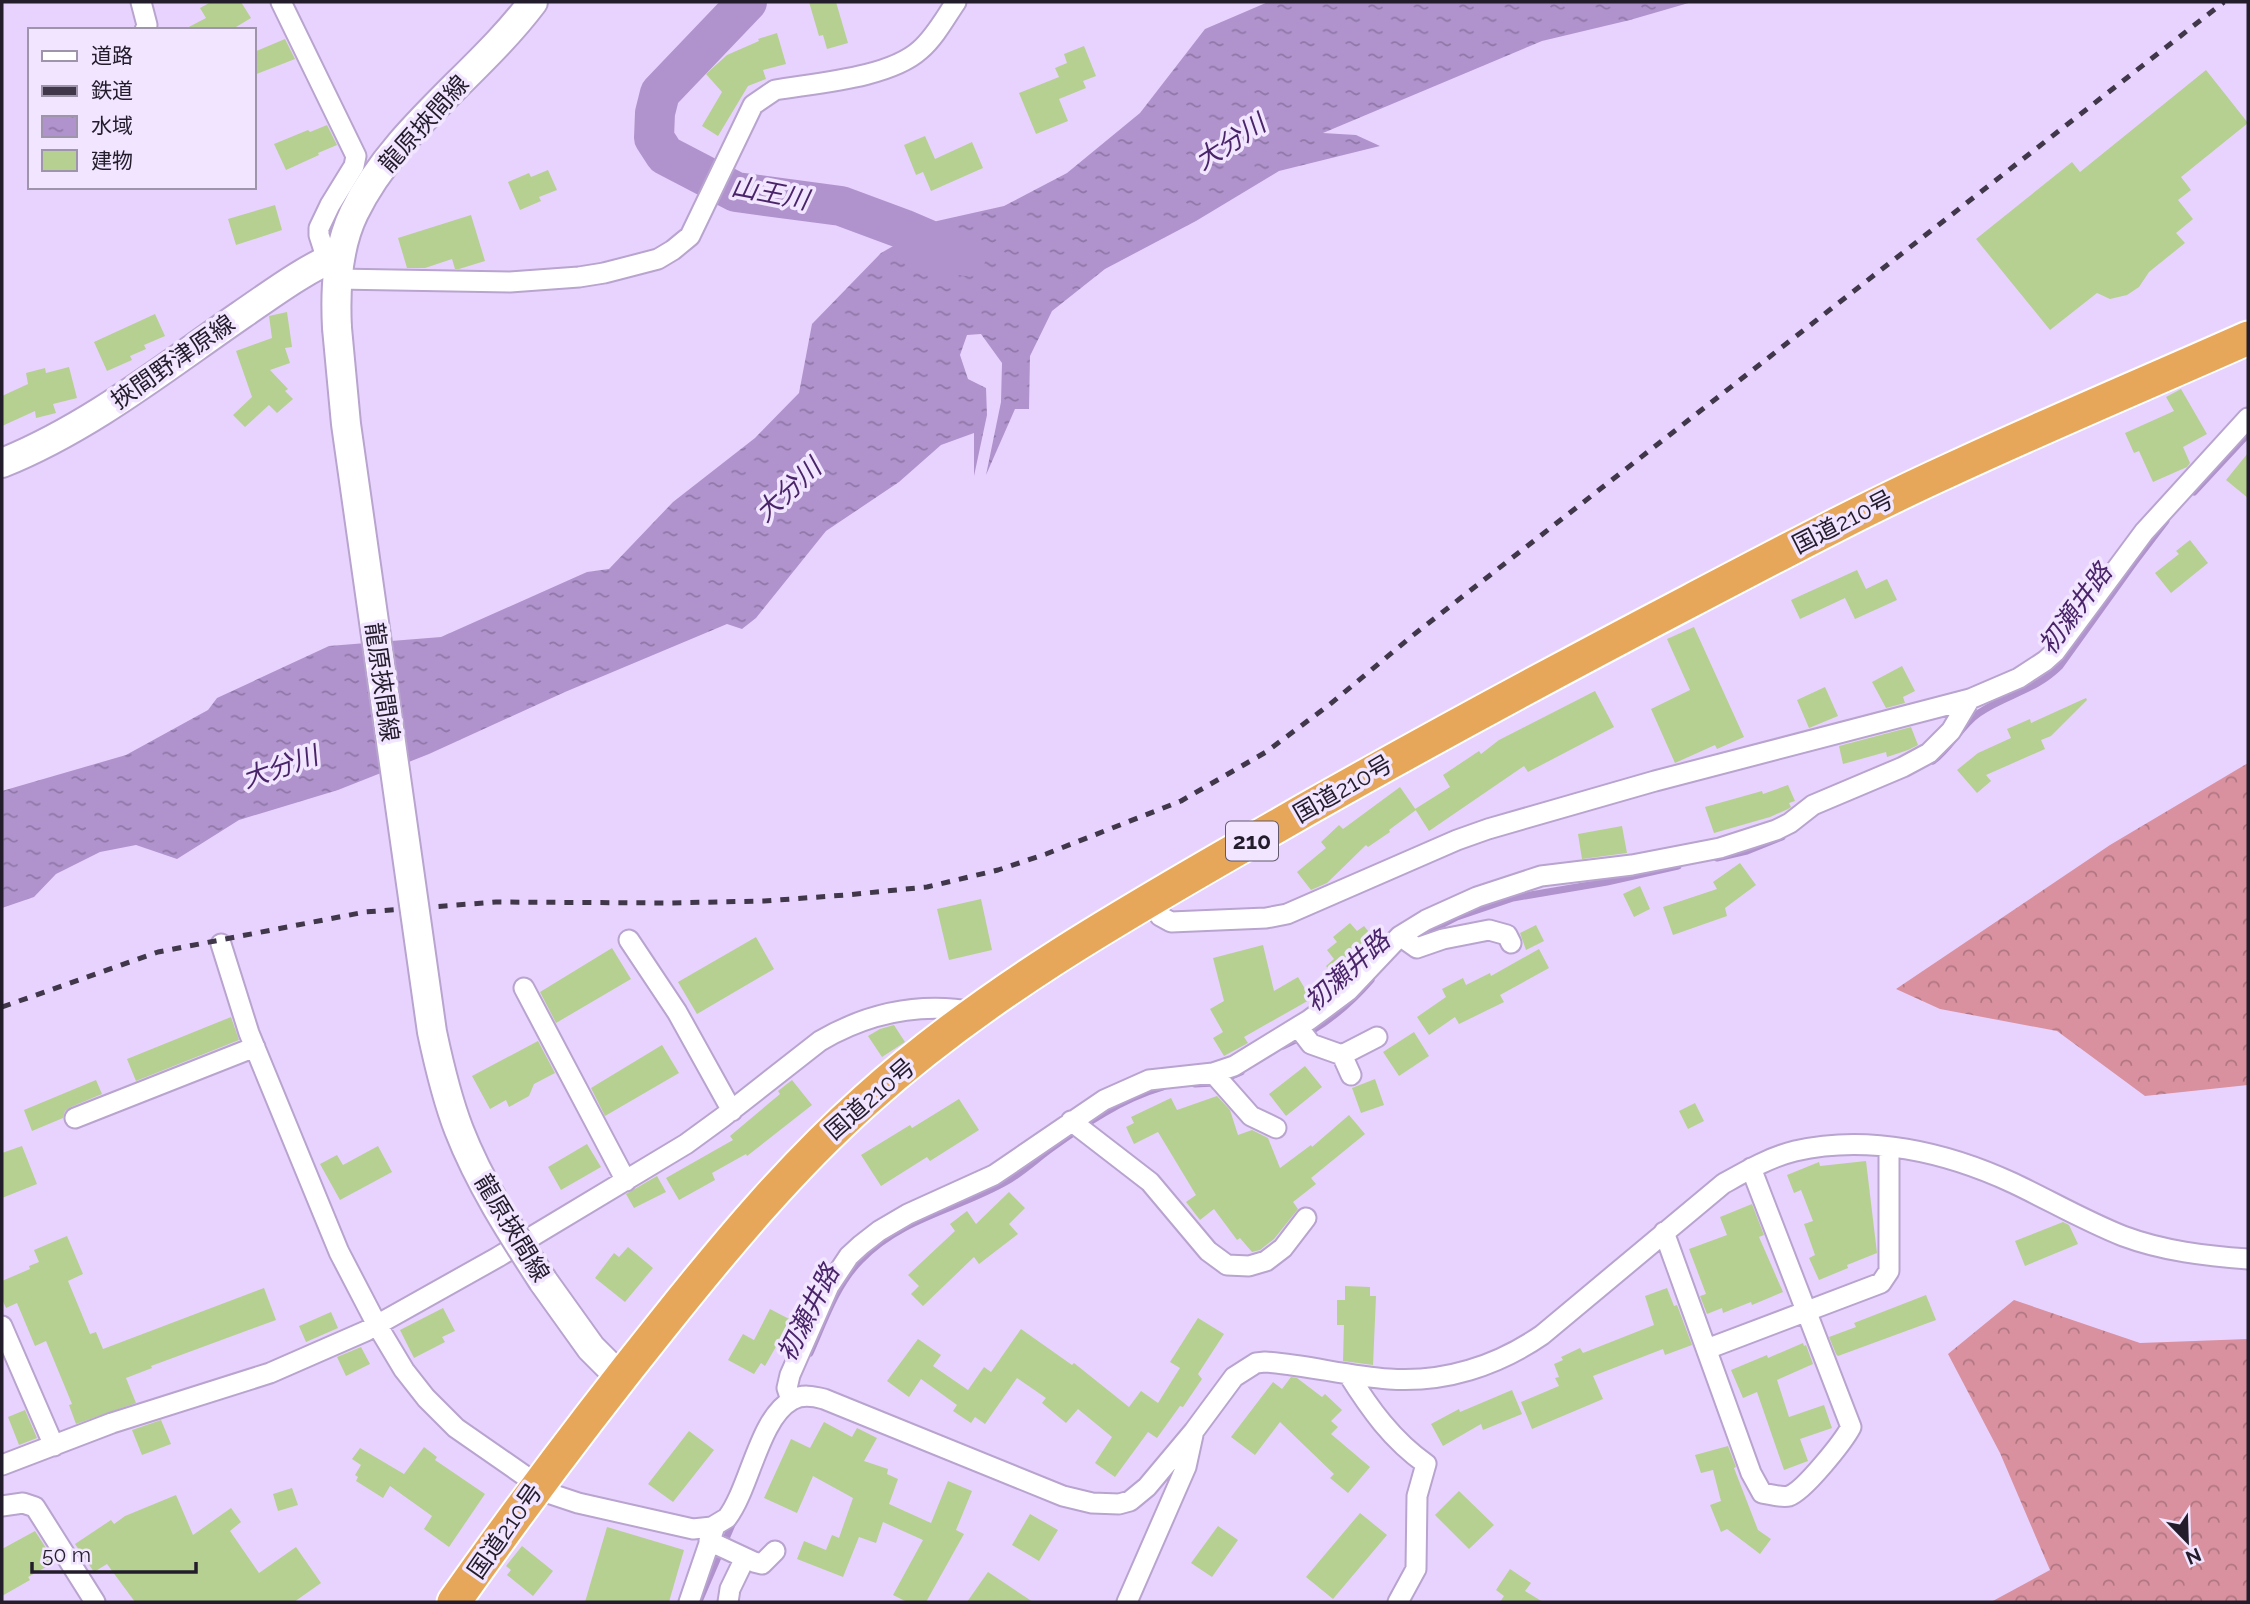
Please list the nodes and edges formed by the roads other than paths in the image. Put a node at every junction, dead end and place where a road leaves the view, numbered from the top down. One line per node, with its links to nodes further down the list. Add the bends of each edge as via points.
1 (141, 2): 5 (street)
2 (281, 2): 6 (street, via 356,156 319,228)
3 (533, 2): 6 (main road, 龍原挾間線, via 381,169 354,214)
4 (956, 2): 6 (street, via 930,41 890,68 775,90 753,105 690,236 658,258 604,273 510,282)
5 (146, 28)
6 (335, 264): 9 (main road, 挾間野津原線, via 277,291 79,425); 39 (main road, 龍原挾間線, bridge, via 346,425 425,991 449,1102 493,1202 591,1348)
7 (2248, 338): 11 (highway, 国道210号 / 210, via 1959,466 1800,544 1469,717)
8 (2248, 418): 10 (street, via 2144,532 2055,652 2019,678)
9 (2, 463)
10 (1970, 699): 11 (street, via 1488,829 1287,914 1171,922 1160,916); 12 (street, via 1951,731 1929,753 1813,805 1776,830 1720,848 1520,881 1450,908)
11 (1150, 899): 17 (highway, 国道210号 / 210)
12 (1400, 936): 14 (street, via 1417,948 1489,930 1507,935); 18 (street, via 1359,981)
13 (629, 940): 24 (street, via 677,1012)
14 (1511, 943)
15 (221, 944): 20 (street)
16 (524, 988): 30 (street)
17 (975, 1012): 24 (street, via 927,1007 863,1020 820,1041); 39 (highway, 国道210号 / 210, via 869,1096 812,1151 748,1219)
18 (1298, 1027): 21 (street, via 1311,1044); 22 (street, via 1234,1066)
19 (1377, 1037): 21 (street)
20 (255, 1047): 25 (street); 35 (street, via 339,1252)
21 (1342, 1055): 23 (street)
22 (1213, 1073): 26 (street, via 1149,1080); 27 (street, via 1251,1116)
23 (1351, 1076)
24 (732, 1111): 30 (street)
25 (75, 1118)
26 (1071, 1121): 31 (street, via 1150,1182 1208,1251 1227,1265 1266,1261 1283,1248); 40 (street, via 994,1175 894,1222 849,1256 829,1286 790,1375 787,1388)
27 (1276, 1128)
28 (1889, 1147): 29 (street, via 1850,1143 1794,1151); 33 (street, via 1922,1150 2009,1181 2123,1236 2170,1251); 34 (street, via 1889,1271 1881,1283)
29 (1751, 1168): 32 (street, via 1723,1184); 34 (street)
30 (626, 1181): 35 (street)
31 (1306, 1218)
32 (1664, 1232): 37 (street); 38 (street, via 1558,1322 1523,1348 1487,1365 1436,1378)
33 (2248, 1259)
34 (1808, 1311): 37 (street); 37 (street, via 1851,1427 1799,1491 1787,1497 1762,1493 1751,1473)
35 (377, 1325): 42 (street, via 292,1364 112,1423); 44 (street, via 434,1408 487,1452)
36 (3, 1334): 42 (street)
37 (1707, 1349)
38 (1348, 1374): 41 (street, via 1256,1363 1234,1377); 54 (street, via 1370,1409 1404,1448 1426,1464 1417,1496 1416,1569)
39 (620, 1377): 44 (highway, 国道210号 / 210)
40 (791, 1400): 41 (street, via 805,1396 824,1399 1063,1496 1107,1505 1138,1496); 46 (street, via 769,1429 731,1512)
41 (1194, 1431): 53 (street, via 1186,1467)
42 (54, 1447): 43 (street)
43 (2, 1465)
44 (537, 1485): 46 (street, via 578,1503); 50 (highway, 国道210号 / 210)
45 (2, 1506): 49 (street, via 23,1503 35,1507)
46 (712, 1534): 48 (street); 51 (street)
47 (775, 1552): 48 (street, via 762,1563)
48 (745, 1558): 52 (street)
49 (95, 1602)
50 (454, 1602)
51 (689, 1602)
52 (728, 1602)
53 (1127, 1602)
54 (1398, 1602)

